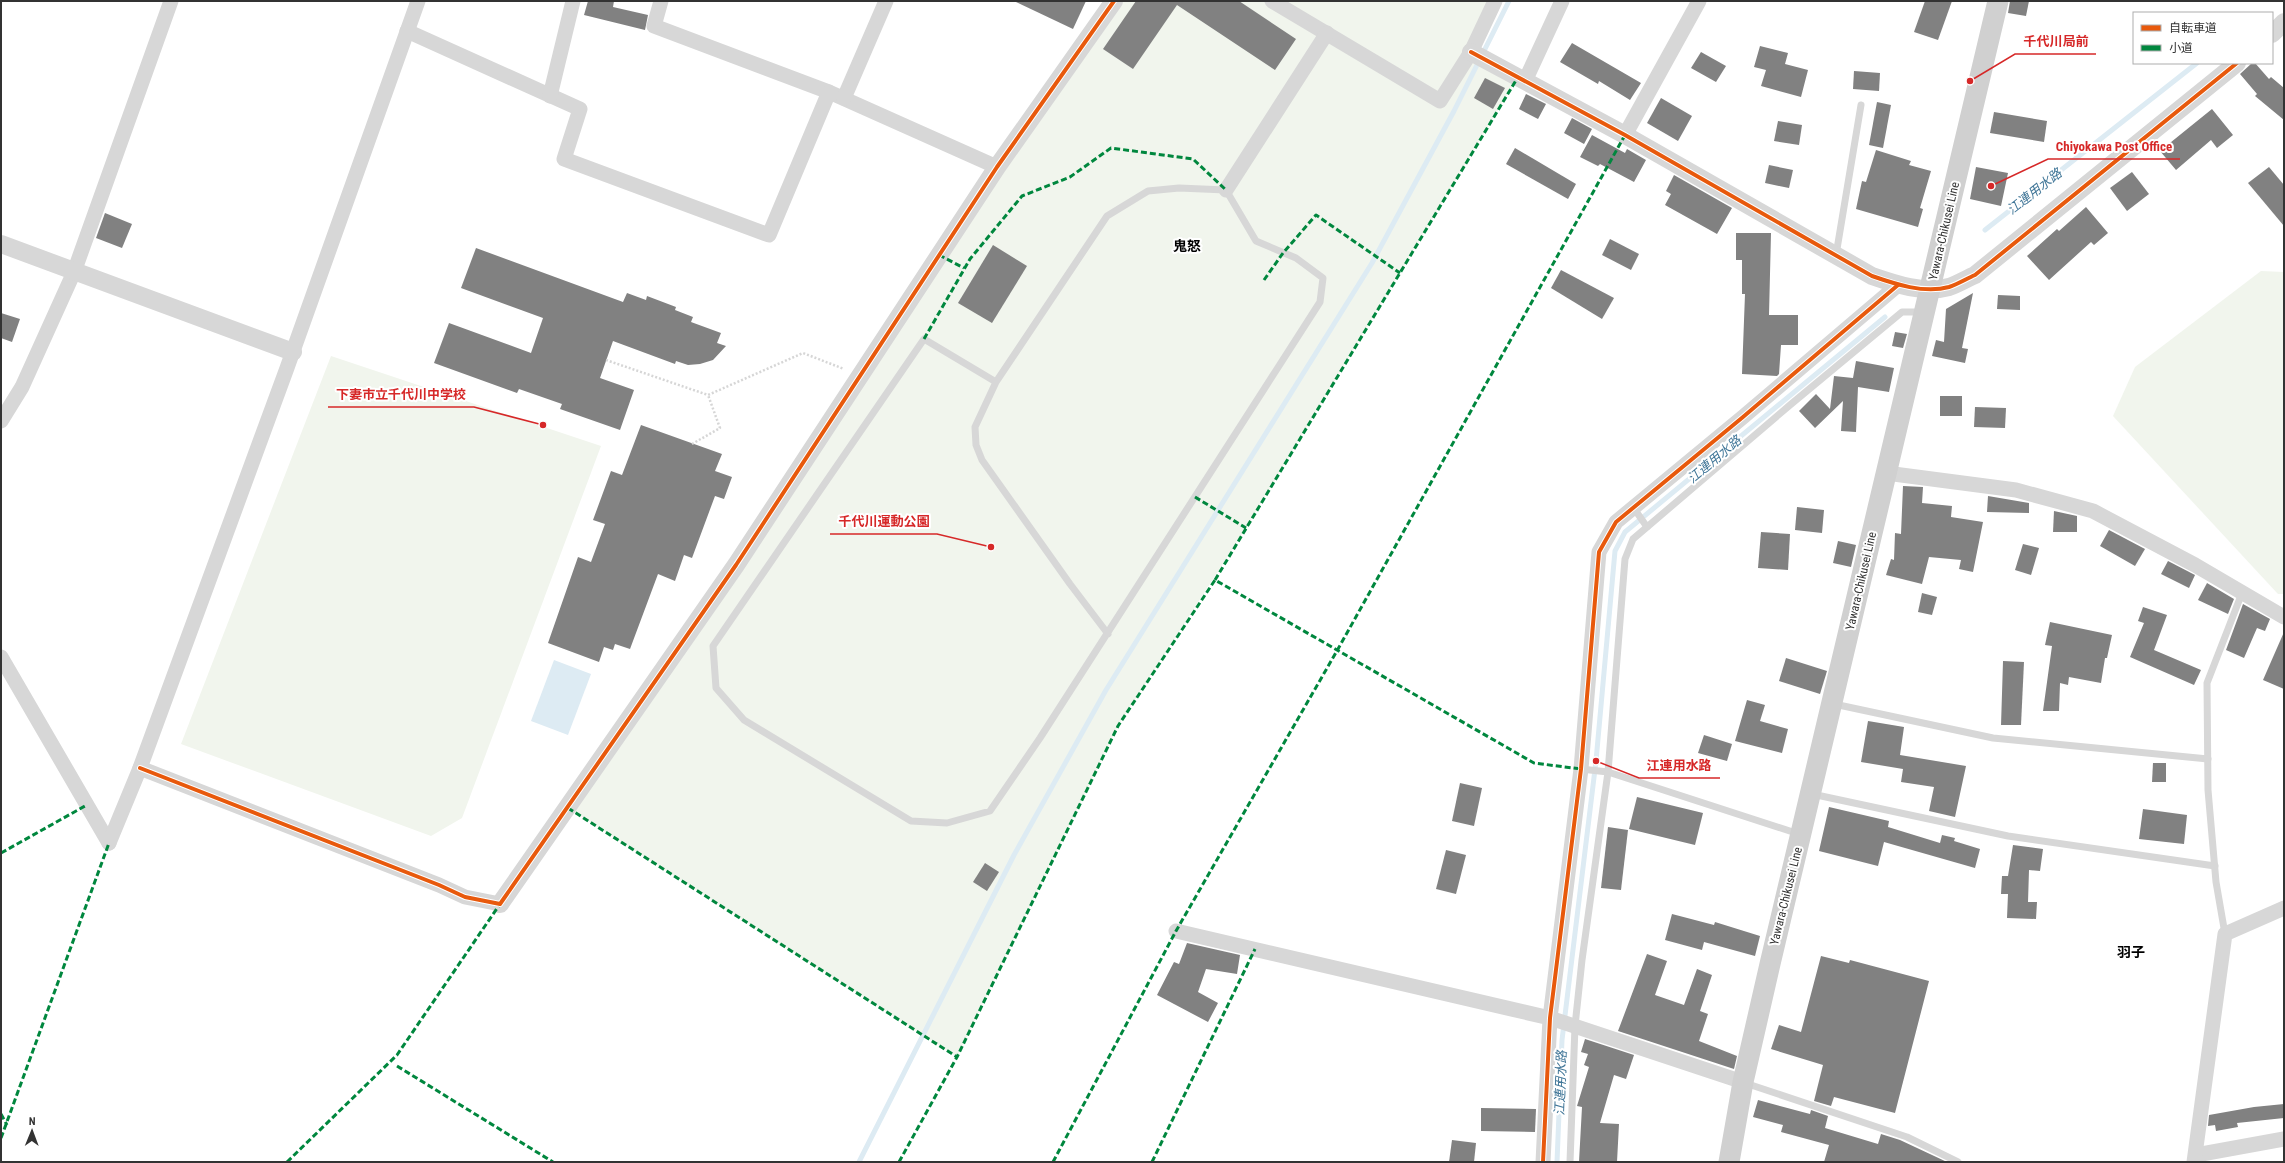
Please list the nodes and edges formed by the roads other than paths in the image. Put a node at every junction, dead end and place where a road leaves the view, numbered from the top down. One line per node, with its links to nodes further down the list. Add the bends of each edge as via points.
1 (171, 1): 28 (street)
2 (418, 1): 13 (street)
3 (573, 1): 20 (street)
4 (662, 1): 19 (street, via 654,26)
5 (886, 1): 21 (street)
6 (1114, 1): 24 (street)
7 (1272, 1): 14 (street)
8 (1495, 1): 16 (street)
9 (1562, 1): 18 (street)
10 (1698, 1): 23 (street)
11 (1998, 1): 30 (main road, Yawara-Chikusei Line)
12 (2284, 22): 15 (street)
13 (407, 31): 20 (street); 32 (street)
14 (1327, 33): 16 (street, via 1440,101); 25 (street)
15 (2273, 33)
16 (1471, 52): 18 (street)
17 (2236, 64): 30 (street, via 1975,275 1948,287)
18 (1525, 81): 23 (street)
19 (829, 92): 20 (street, via 769,235 564,159 580,109); 21 (street)
20 (550, 96)
21 (844, 98): 24 (street)
22 (1861, 106): 27 (lane)
23 (1625, 135): 27 (street)
24 (997, 167): 50 (street, via 736,565)
25 (1226, 190): 33 (lane, via 1179,188 1148,191 1107,216); 40 (lane, via 1256,241 1296,258 1323,278 1320,302)
26 (1, 244): 28 (street)
27 (1836, 256): 29 (street, via 1872,276)
28 (74, 272): 32 (street); 34 (street, via 22,387)
29 (1898, 285): 30 (street); 36 (street)
30 (1930, 288): 31 (main road, Yawara-Chikusei Line)
31 (1925, 312): 35 (main road, Yawara-Chikusei Line); 37 (lane, via 1902,312)
32 (293, 352): 44 (street)
33 (996, 382): 40 (lane, via 975,427 976,445 982,460); 40 (lane, via 924,339 713,646 716,688 744,720 911,821 947,823 990,811)
34 (1, 421)
35 (1886, 473): 38 (street, via 2016,490 2093,511); 42 (main road, Yawara-Chikusei Line)
36 (1636, 512): 37 (lane); 45 (street, via 1616,522 1599,552)
37 (1647, 526): 46 (lane, via 1633,539 1624,559)
38 (2242, 593): 39 (street); 43 (lane, via 2207,683)
39 (2284, 617)
40 (1108, 634)
41 (1, 657): 44 (street, via 85,806 109,843)
42 (1832, 703): 43 (lane, via 1993,738); 47 (main road, Yawara-Chikusei Line)
43 (2208, 759): 49 (lane)
44 (140, 768): 50 (street, via 465,897)
45 (1581, 769): 46 (lane); 54 (street)
46 (1608, 772): 48 (lane); 55 (lane)
47 (1810, 794): 48 (main road, Yawara-Chikusei Line); 49 (lane, via 2008,836)
48 (1801, 835): 56 (main road, Yawara-Chikusei Line)
49 (2215, 866): 53 (lane)
50 (500, 904)
51 (2284, 908): 53 (street)
52 (1176, 931): 54 (street)
53 (2225, 934): 58 (street)
54 (1550, 1018): 55 (street); 59 (street)
55 (1575, 1026): 56 (street); 60 (lane)
56 (1743, 1082): 61 (main road, Yawara-Chikusei Line); 62 (lane, via 1907,1137)
57 (2284, 1139): 58 (street)
58 (2195, 1158)
59 (1543, 1162)
60 (1570, 1162)
61 (1729, 1162)
62 (1958, 1162)

